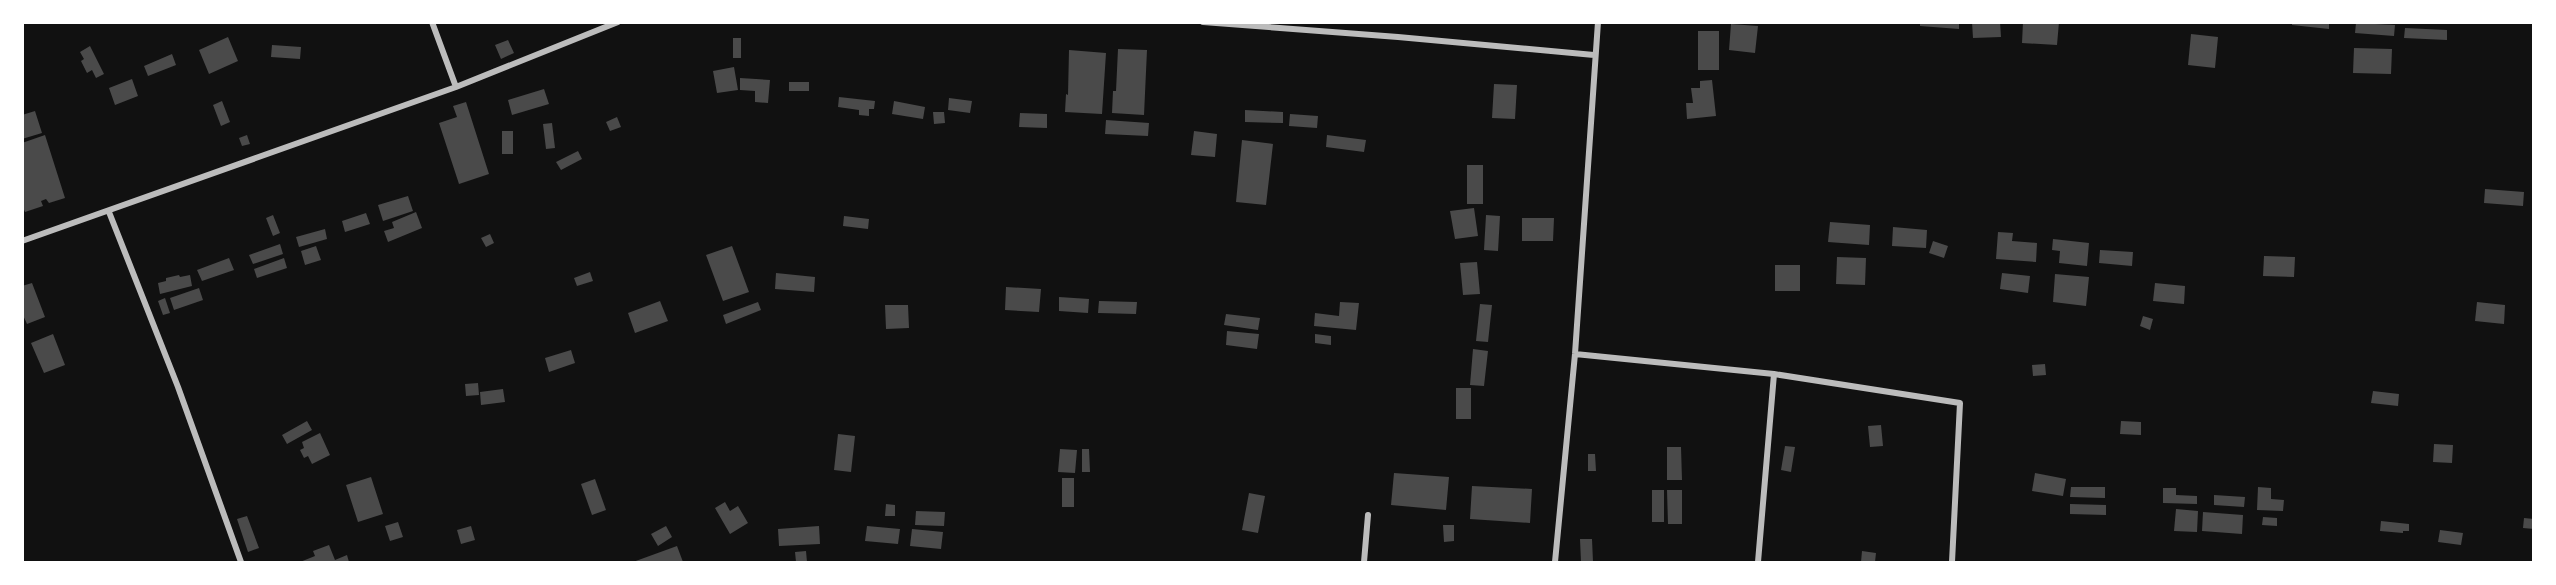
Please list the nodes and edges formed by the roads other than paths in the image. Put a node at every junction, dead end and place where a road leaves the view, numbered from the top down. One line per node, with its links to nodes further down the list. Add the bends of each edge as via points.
1 (432, 22): 6 (street)
2 (618, 22): 6 (street)
3 (1203, 22): 5 (street)
4 (1598, 22): 5 (street)
5 (1594, 55): 9 (street)
6 (456, 87): 7 (street)
7 (109, 212): 8 (street); 12 (street)
8 (22, 241)
9 (1575, 354): 10 (street); 14 (street)
10 (1774, 374): 15 (street); 16 (street, via 1960,403)
11 (1368, 515): 13 (street)
12 (241, 562)
13 (1364, 562)
14 (1555, 562)
15 (1758, 562)
16 (1952, 562)

